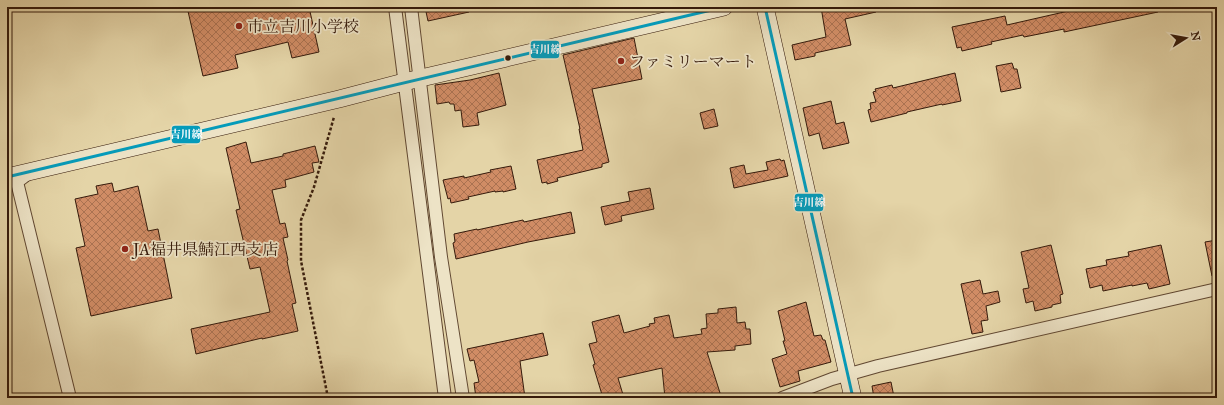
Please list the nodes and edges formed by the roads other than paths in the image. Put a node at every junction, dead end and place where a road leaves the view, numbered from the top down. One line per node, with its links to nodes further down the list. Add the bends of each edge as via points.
1 (395, 7): 5 (street)
2 (412, 7): 5 (street)
3 (724, 7): 5 (main road)
4 (765, 7): 9 (main road)
5 (412, 80): 6 (main road); 11 (street); 12 (street)
6 (30, 172): 7 (main road); 10 (street, via 17,182)
7 (7, 177)
8 (1217, 289): 9 (street, via 886,364)
9 (848, 375): 13 (street); 14 (main road)
10 (70, 398)
11 (445, 398)
12 (463, 398)
13 (782, 398)
14 (853, 398)

